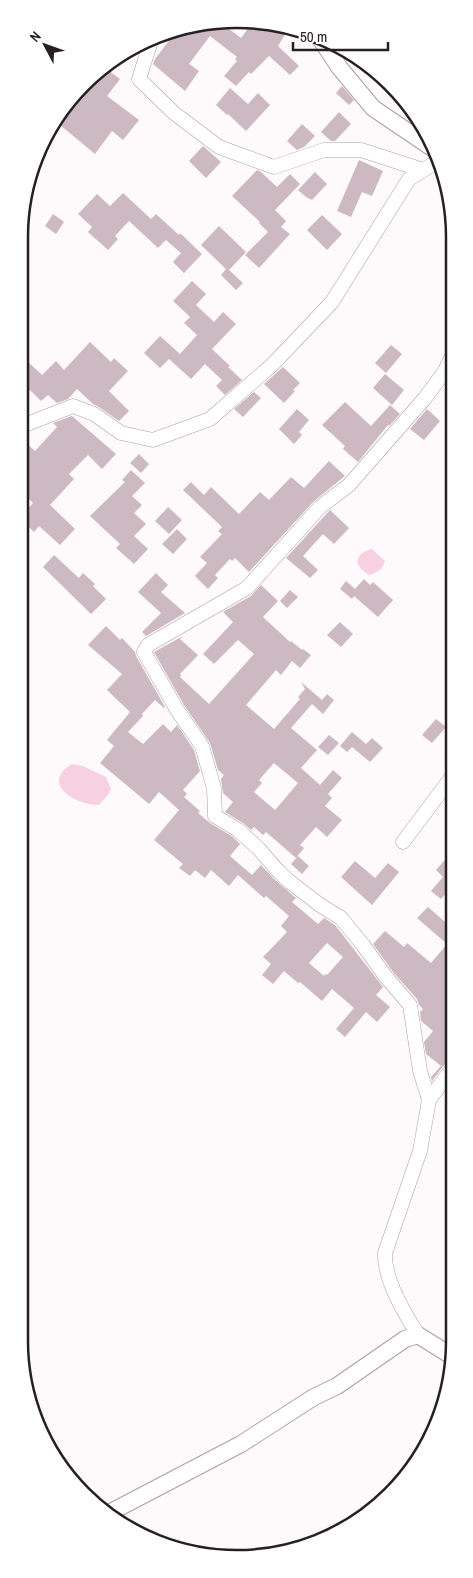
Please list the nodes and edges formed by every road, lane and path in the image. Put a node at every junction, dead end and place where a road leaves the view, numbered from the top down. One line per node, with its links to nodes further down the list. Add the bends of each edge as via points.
1 (149, 47): 5 (street, via 140,78 174,113 220,147 274,167 324,150 361,150)
2 (326, 48): 3 (street, via 373,108)
3 (423, 142)
4 (432, 164): 5 (street)
5 (423, 170): 7 (street, via 409,179 332,302 273,364 210,419 153,440 121,433 94,414 73,406)
6 (446, 375): 11 (street, via 349,485 320,507 247,588 148,645 144,652 202,746 214,788 215,816 238,830 290,882 342,918 410,1005)
7 (28, 424)
8 (446, 785): 9 (street)
9 (403, 842)
10 (446, 1077): 11 (street)
11 (428, 1100): 12 (street, via 420,1151 384,1264)
12 (418, 1335): 13 (street); 14 (street, via 405,1339 337,1386 314,1397 242,1444)
13 (445, 1352)
14 (114, 1511)

